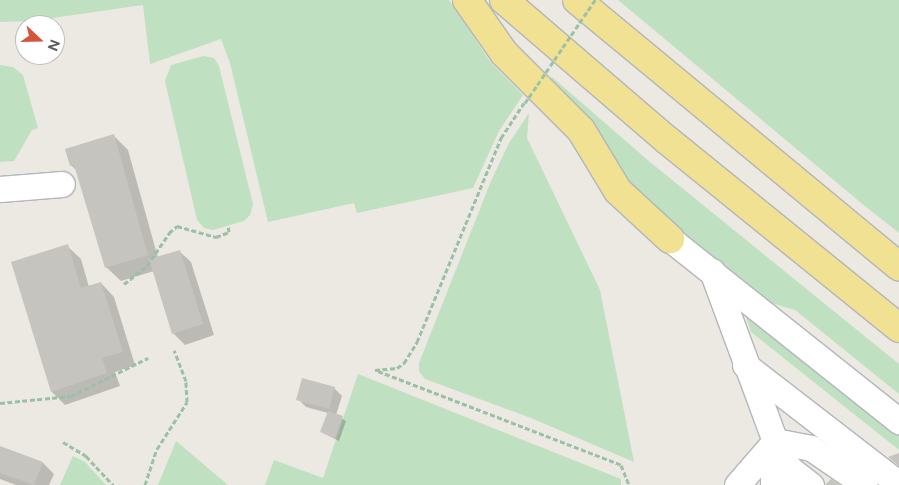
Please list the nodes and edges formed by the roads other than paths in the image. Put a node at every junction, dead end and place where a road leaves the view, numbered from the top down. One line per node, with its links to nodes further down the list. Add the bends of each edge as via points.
1 (467, 0): 6 (highway, via 504,53 581,130 618,191)
2 (504, 0): 9 (highway, via 674,146)
3 (577, 0): 7 (highway)
4 (62, 184): 5 (lane)
5 (0, 189)
6 (670, 239): 8 (lane)
7 (899, 266)
8 (712, 271): 10 (lane); 11 (lane)
9 (899, 328)
10 (745, 365): 12 (lane); 13 (lane, via 843,418); 14 (lane)
11 (899, 421)
12 (775, 441): 15 (lane); 16 (lane, via 773,482); 17 (lane, via 783,473); 18 (lane, via 789,468); 19 (lane); 20 (lane, via 805,453); 21 (lane, via 811,448)
13 (899, 463)
14 (899, 484)
15 (737, 485)
16 (777, 485)
17 (798, 485)
18 (810, 485)
19 (828, 485)
20 (844, 485)
21 (865, 485)

